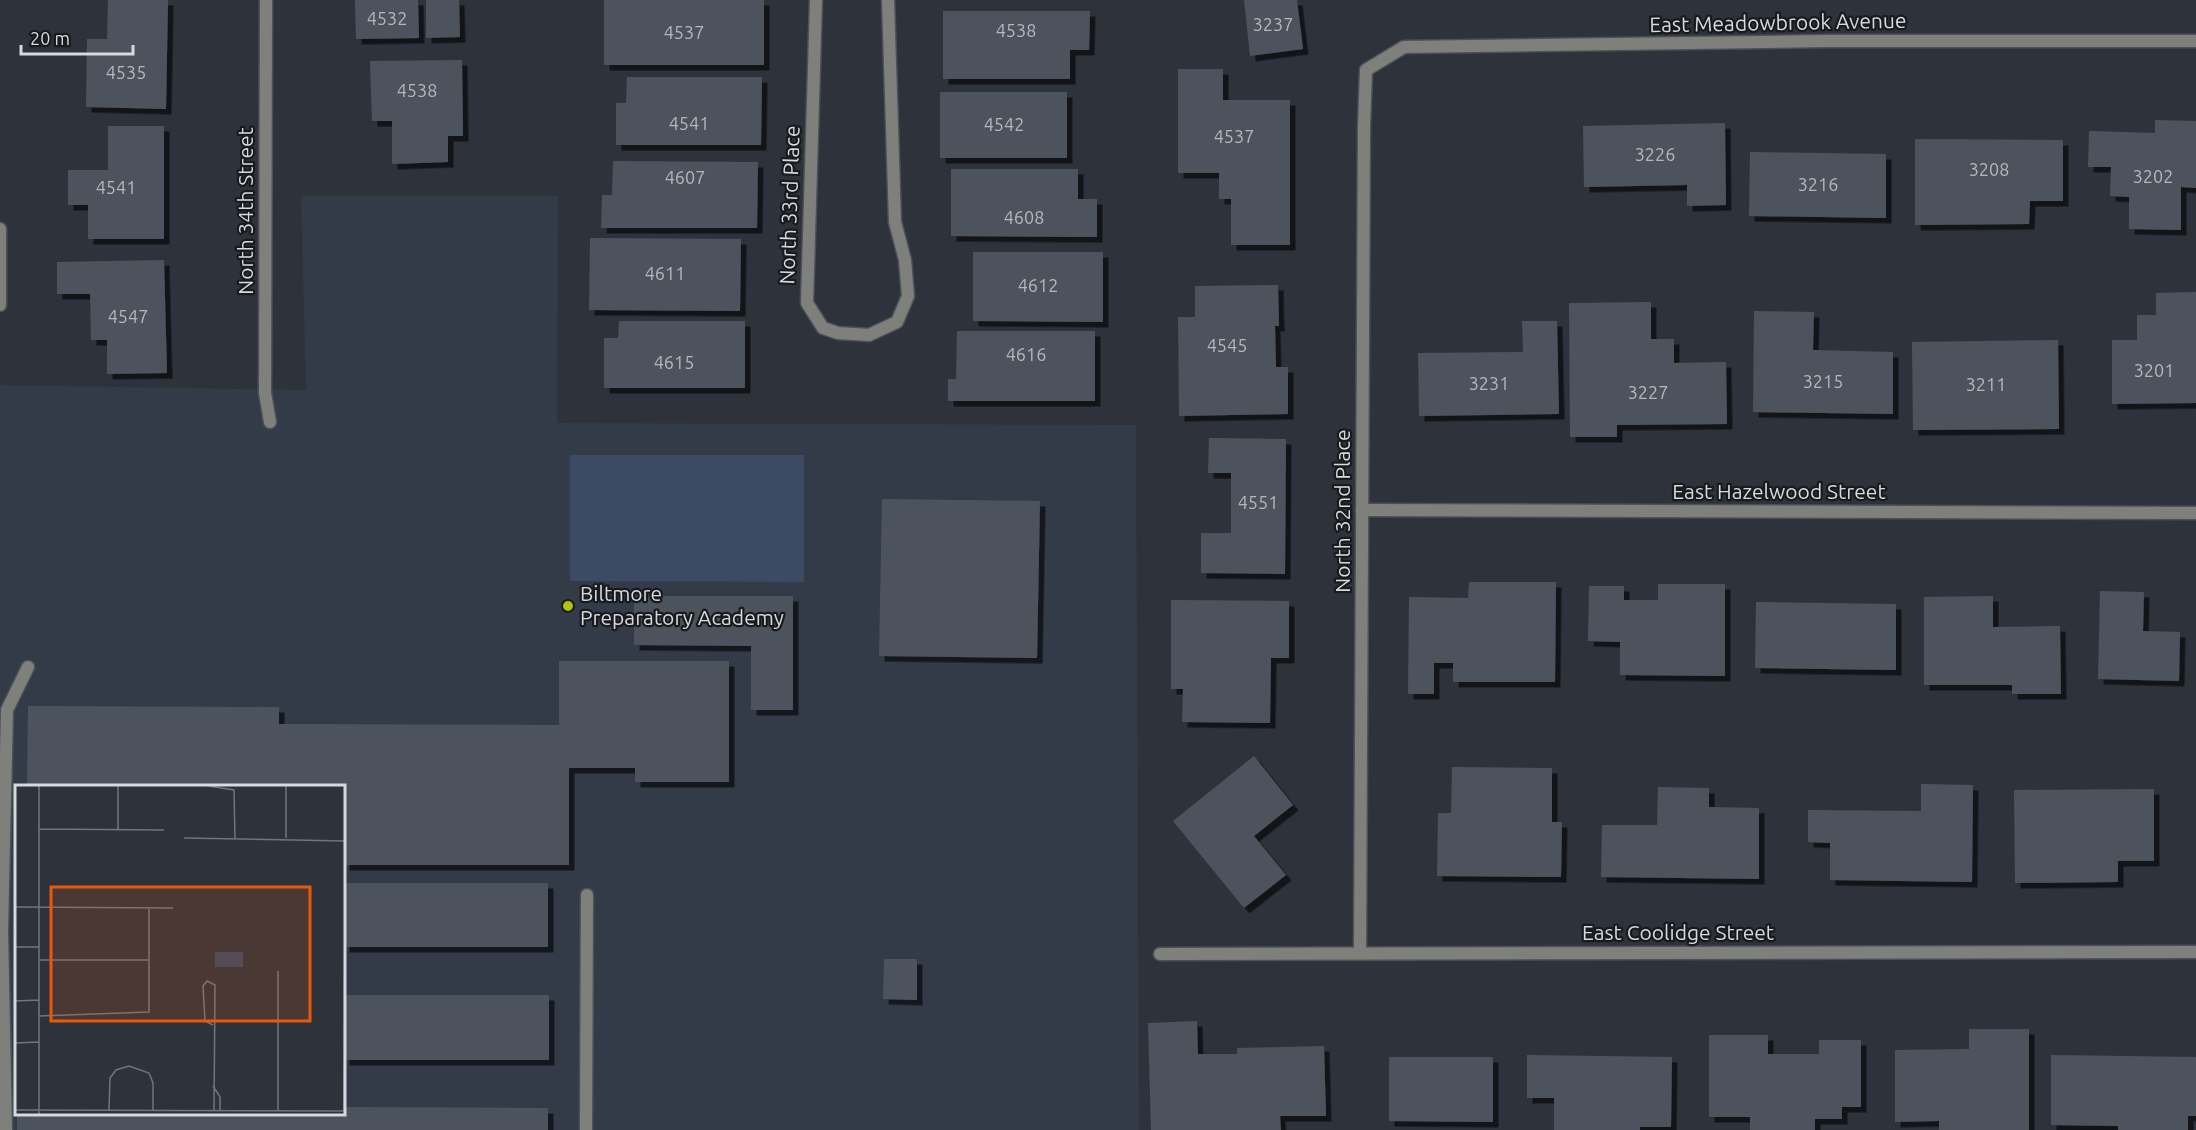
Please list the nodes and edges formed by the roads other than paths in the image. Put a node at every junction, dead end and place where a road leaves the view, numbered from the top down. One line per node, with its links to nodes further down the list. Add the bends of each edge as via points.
1 (266, 0): 8 (street, North 34th Street, via 266,393)
2 (816, 0): 3 (street, North 33rd Place, via 807,303 823,328 868,335 897,322 908,296 906,260 895,222)
3 (888, 0)
4 (2196, 41): 5 (street, East Meadowbrook Avenue, via 1825,41 1404,48)
5 (1366, 70): 9 (street, North 32nd Place)
6 (0, 230): 7 (street)
7 (0, 305)
8 (270, 422)
9 (1362, 510): 10 (street, East Hazelwood Street); 14 (street, North 32nd Place)
10 (2196, 513)
11 (28, 667): 16 (street, via 6,710 2,918)
12 (587, 895): 17 (street)
13 (2196, 952): 14 (street, East Coolidge Street)
14 (1360, 953): 15 (street, East Coolidge Street)
15 (1160, 954)
16 (6, 1130)
17 (586, 1130)

